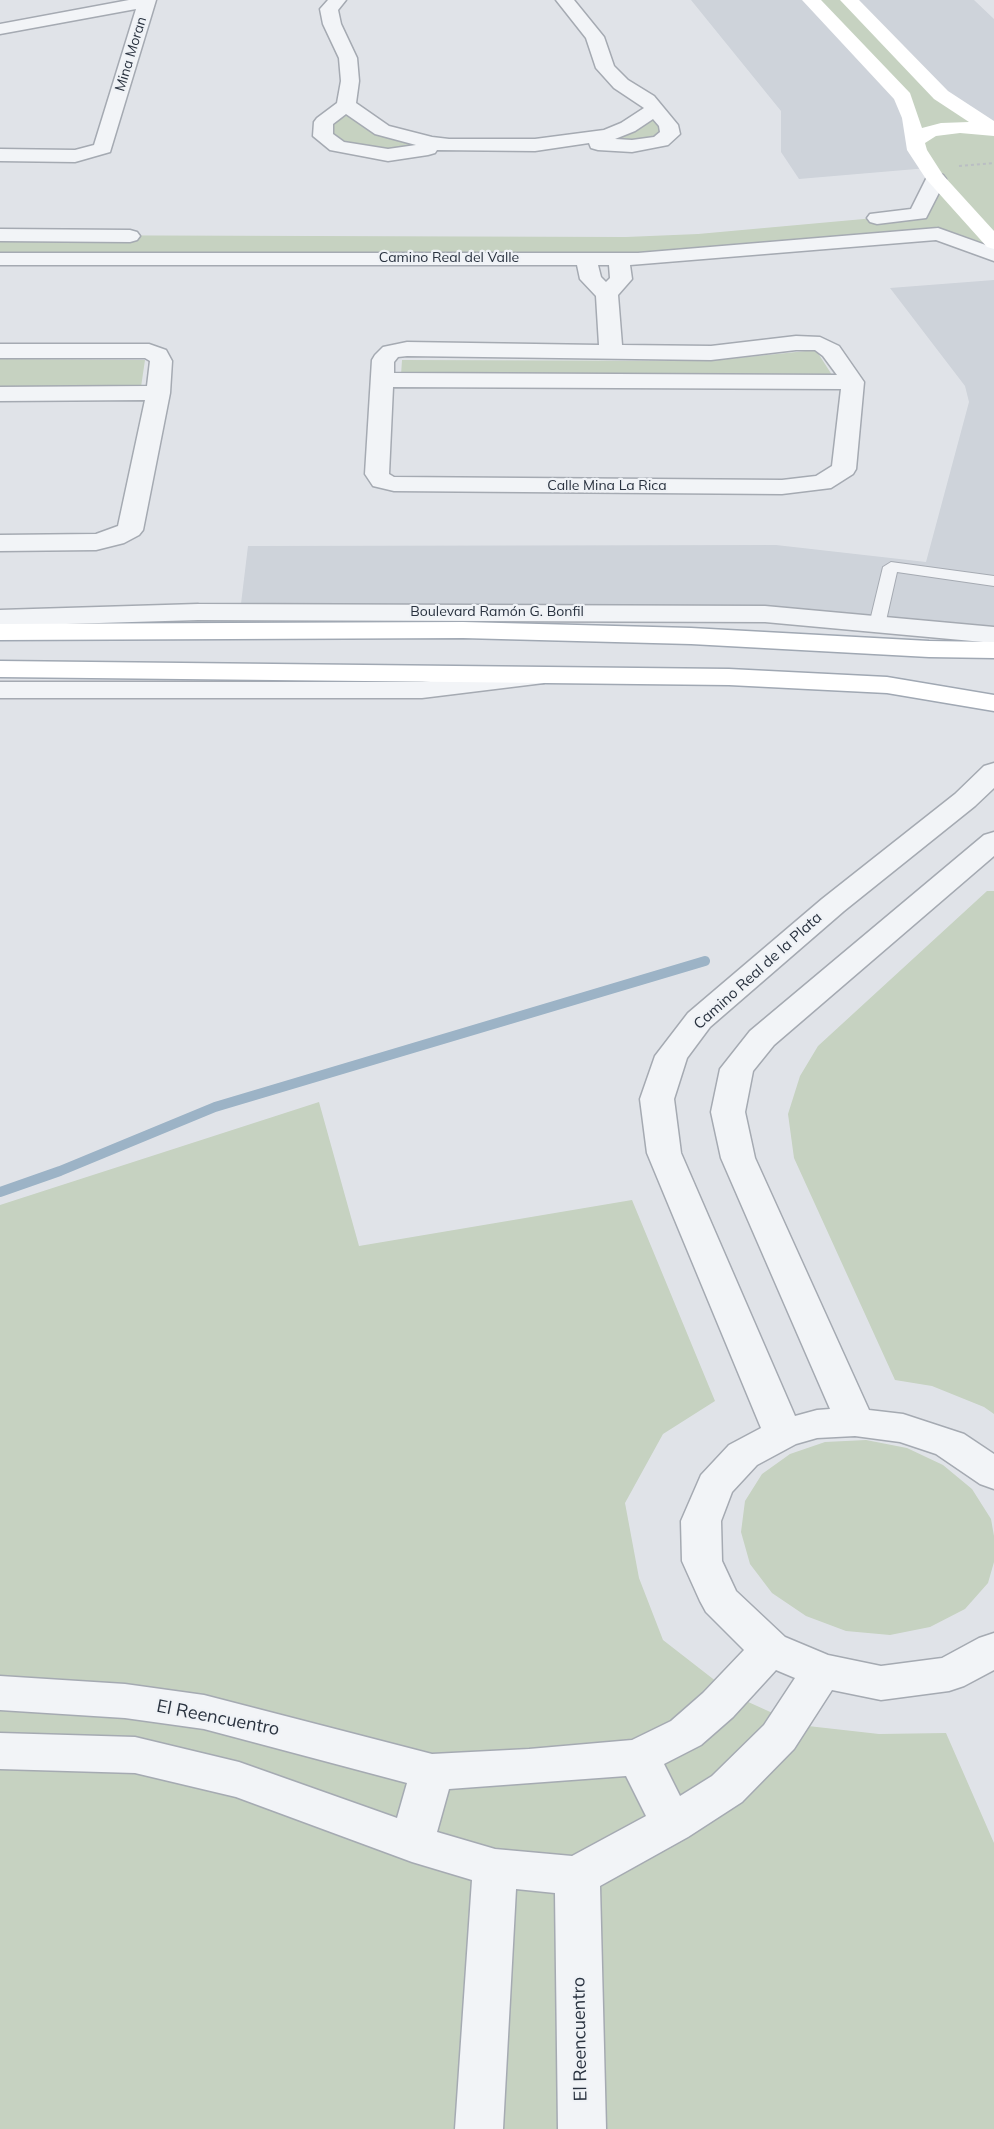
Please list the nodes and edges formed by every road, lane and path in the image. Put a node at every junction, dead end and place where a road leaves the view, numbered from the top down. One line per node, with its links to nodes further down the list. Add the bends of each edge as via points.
1 (337, 0): 7 (street, via 329,9 348,58)
2 (565, 0): 8 (street, via 595,37 605,68)
3 (811, 0): 11 (main road, via 903,97)
4 (849, 0): 9 (main road, via 941,95)
5 (147, 1): 6 (street, Mina Moran); 13 (street, Mina Moran, via 103,148 75,156)
6 (0, 29)
7 (346, 105): 12 (street, via 382,130); 12 (street, via 324,122 324,136 337,146 388,155)
8 (655, 109): 10 (street, via 628,128); 10 (street, via 670,134 661,141 632,146)
9 (994, 130): 11 (main road, via 941,129)
10 (573, 141): 12 (street)
11 (915, 141): 14 (main road, via 916,150)
12 (449, 145)
13 (0, 155)
14 (936, 179): 15 (street); 21 (main road)
15 (914, 214): 16 (street); 18 (street, Camino Real del Valle)
16 (856, 220)
17 (0, 235): 19 (street)
18 (933, 235): 22 (street, Camino Real del Valle); 25 (street, Camino Real del Valle)
19 (150, 236)
20 (312, 237): 23 (street)
21 (994, 243)
22 (994, 255)
23 (309, 258): 24 (street, Camino Real del Valle); 26 (street, Camino Real del Valle)
24 (586, 259): 25 (street, Camino Real del Valle); 27 (street, via 591,279)
25 (618, 259): 27 (street, via 621,279)
26 (3, 265)
27 (608, 294): 29 (street)
28 (0, 351): 32 (street, via 149,351 161,361)
29 (611, 352): 30 (street, Calle Mina La Rica, via 406,349 391,352 383,360); 31 (street, Calle Mina La Rica, via 711,352 820,344 831,351)
30 (383, 380): 31 (street); 31 (street, Calle Mina La Rica, via 377,474 382,481 770,487 822,483 844,469)
31 (853, 382)
32 (158, 393): 33 (street); 34 (street, via 130,530 96,542)
33 (0, 394)
34 (0, 543)
35 (994, 581): 37 (lane, via 891,567)
36 (0, 618): 37 (street, Boulevard Ramón G. Bonfil, via 198,612 645,612 765,614)
37 (877, 625): 39 (street, Boulevard Ramón G. Bonfil)
38 (0, 632): 40 (main road, Boulevard Ramón G. Bonfil, via 464,630)
39 (994, 635)
40 (994, 650)
41 (0, 669): 42 (main road)
42 (568, 674): 43 (street, via 422,690); 44 (main road, via 887,685)
43 (0, 690)
44 (994, 703)
45 (994, 772): 48 (street, Camino Real de la Plata, via 699,1020 671,1056 657,1099 664,1154)
46 (994, 842): 47 (street, via 762,1038 737,1069 728,1112 738,1158)
47 (855, 1422): 48 (street, via 817,1424); 49 (street, via 903,1428 950,1444)
48 (783, 1434): 50 (street, via 743,1455 715,1485 701,1521 702,1561 720,1601)
49 (994, 1474)
50 (770, 1649): 52 (street); 55 (street, El Reencuentro, via 686,1733)
51 (994, 1650): 52 (street, via 949,1674 881,1683)
52 (822, 1671): 57 (street, via 779,1737 727,1789)
53 (0, 1693): 56 (street, El Reencuentro, via 125,1701 204,1712)
54 (0, 1751): 58 (street, via 135,1755 239,1780)
55 (638, 1757): 56 (street, El Reencuentro); 57 (street)
56 (432, 1772): 58 (street)
57 (672, 1824): 60 (street)
58 (412, 1843): 59 (street)
59 (495, 1868): 60 (street); 61 (street)
60 (577, 1876): 62 (street, El Reencuentro)
61 (479, 2129)
62 (582, 2129)

